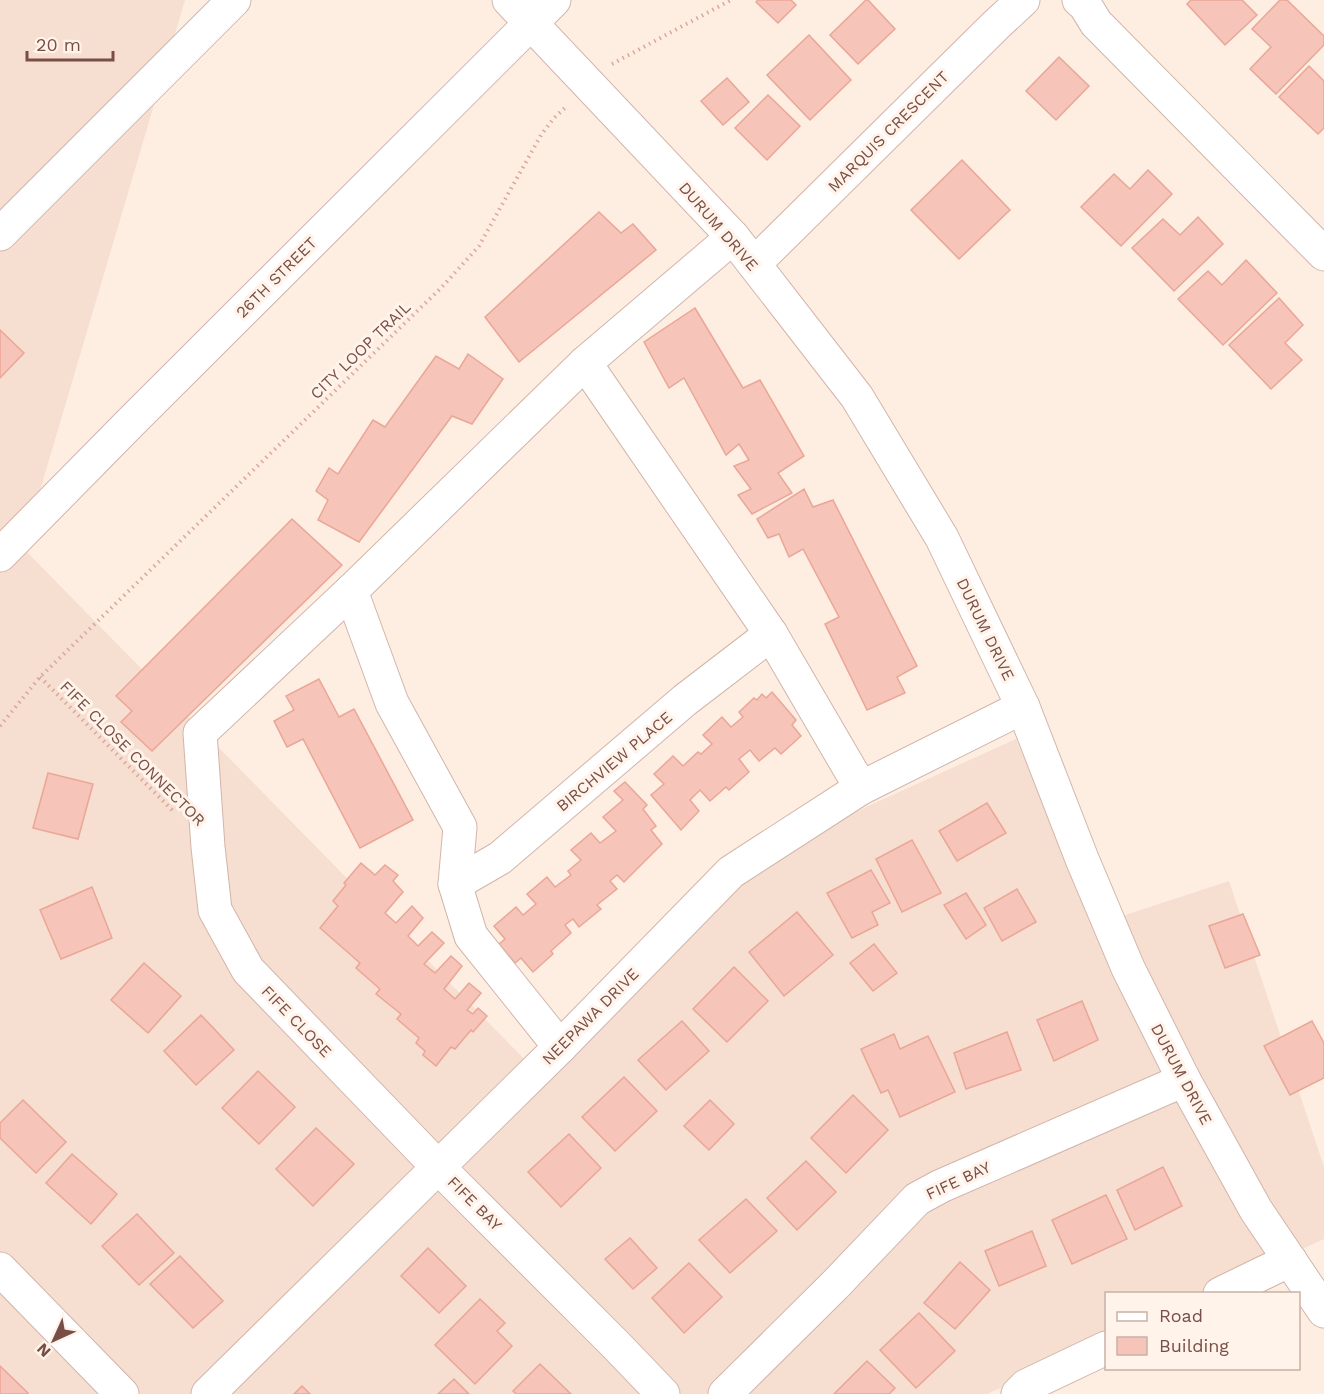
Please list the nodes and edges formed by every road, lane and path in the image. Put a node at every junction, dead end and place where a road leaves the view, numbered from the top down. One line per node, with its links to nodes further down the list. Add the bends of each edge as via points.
1 (234, 0): 8 (street)
2 (554, 0): 6 (street, 26TH STREET)
3 (731, 0): 7 (path, CITY LOOP TRAIL, via 608,66)
4 (1023, 0): 11 (street, MARQUIS CRESCENT)
5 (1079, 0): 10 (street, via 1096,23)
6 (520, 11): 7 (street, DURUM DRIVE); 13 (street, 26TH STREET)
7 (588, 85): 9 (street, DURUM DRIVE); 16 (path, CITY LOOP TRAIL, via 541,135 479,246 442,286)
8 (0, 234)
9 (733, 237): 11 (street, DURUM DRIVE); 12 (street)
10 (1324, 254)
11 (754, 264): 17 (street, DURUM DRIVE, via 857,397 942,538)
12 (585, 363): 14 (street); 15 (street)
13 (0, 555)
14 (351, 591): 20 (street, FIFE CLOSE, via 200,733); 21 (street, via 392,703 459,827)
15 (771, 634): 19 (street); 21 (street, BIRCHVIEW PLACE, via 685,700 500,858)
16 (40, 677): 18 (path, CITY LOOP TRAIL); 20 (path, FIFE CLOSE CONNECTOR)
17 (1023, 707): 19 (street, NEEPAWA DRIVE); 23 (street, DURUM DRIVE, via 1128,968)
18 (0, 726)
19 (861, 788): 22 (street, NEEPAWA DRIVE, via 731,872)
20 (208, 847): 24 (street, FIFE CLOSE, via 215,910 248,970)
21 (455, 884): 22 (street, via 471,936)
22 (560, 1047): 24 (street, NEEPAWA DRIVE)
23 (1184, 1080): 25 (street, DURUM DRIVE, via 1256,1210); 33 (street, FIFE BAY, via 917,1199)
24 (438, 1167): 31 (street, NEEPAWA DRIVE); 32 (street, FIFE BAY)
25 (1290, 1260): 27 (street); 28 (street, DURUM DRIVE)
26 (0, 1269): 30 (street)
27 (1222, 1292)
28 (1324, 1311)
29 (1105, 1349): 34 (street, via 1026,1386)
30 (122, 1394)
31 (208, 1394)
32 (663, 1394)
33 (725, 1394)
34 (1018, 1394)

